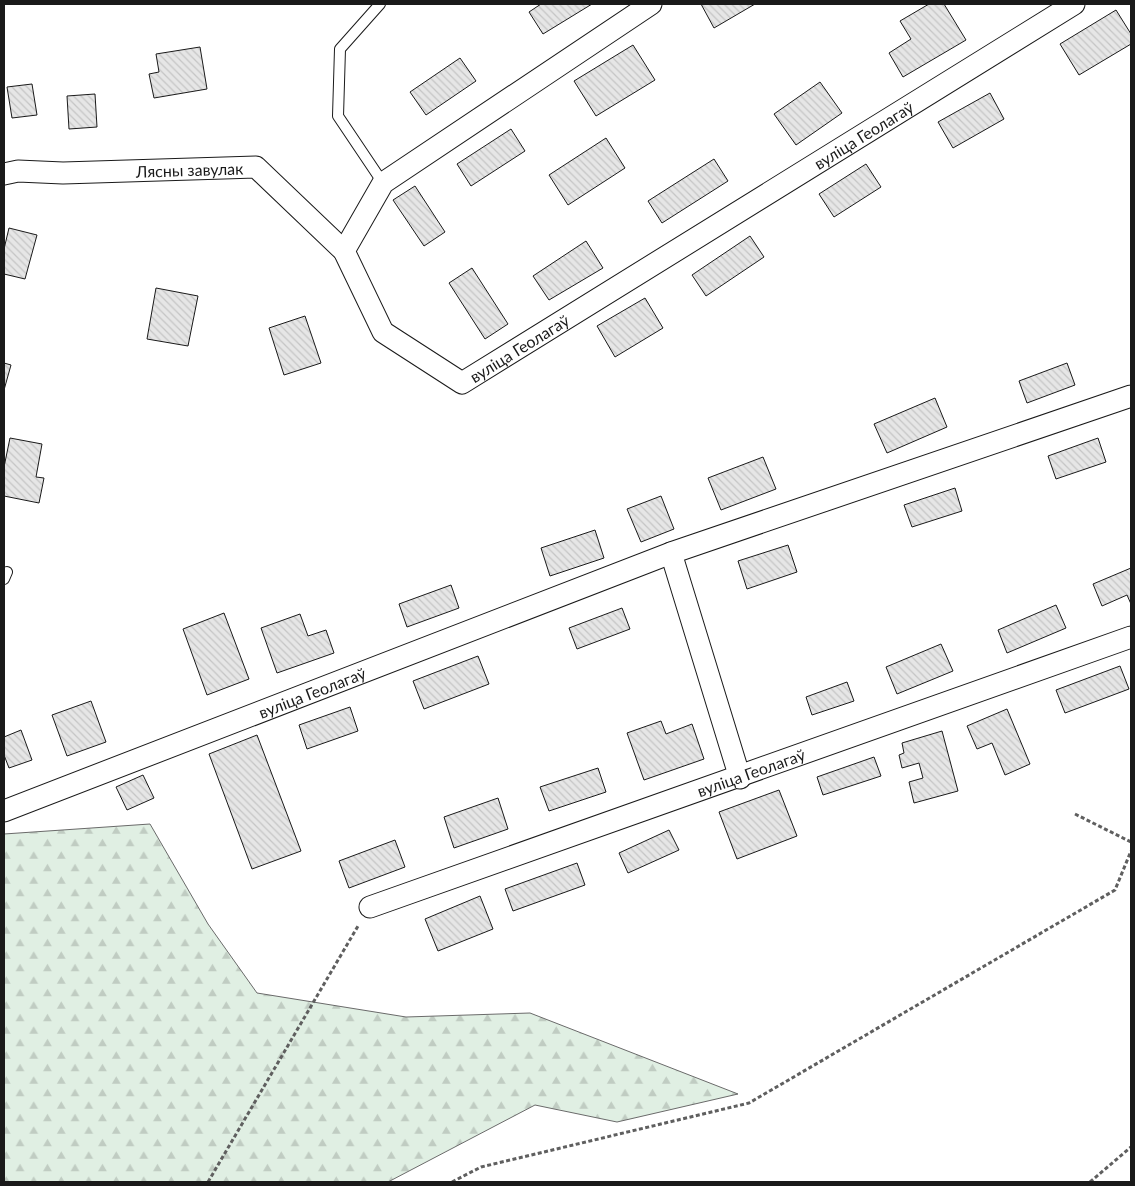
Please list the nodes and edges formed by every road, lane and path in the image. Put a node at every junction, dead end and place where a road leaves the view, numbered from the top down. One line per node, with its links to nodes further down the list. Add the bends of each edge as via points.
1 (380, 4): 5 (lane, via 340,49 338,116)
2 (651, 4): 5 (street)
3 (1074, 4): 6 (street, вуліца Геолагаў, via 462,383 383,332)
4 (4, 174): 6 (street, Лясны завулак, via 18,171 63,173 256,167)
5 (383, 183): 6 (street)
6 (344, 251)
7 (1131, 396): 8 (street, вуліца Геолагаў)
8 (671, 553): 10 (street); 11 (street, вуліца Геолагаў)
9 (1131, 637): 10 (street, вуліца Геолагаў)
10 (740, 778): 15 (street, вуліца Геолагаў)
11 (4, 811)
12 (1075, 814): 13 (path)
13 (1131, 842)
14 (1131, 851): 18 (path, via 1115,890 749,1103 481,1167)
15 (370, 907): 17 (path)
16 (1131, 1147): 19 (path)
17 (208, 1182)
18 (452, 1182)
19 (1090, 1182)

